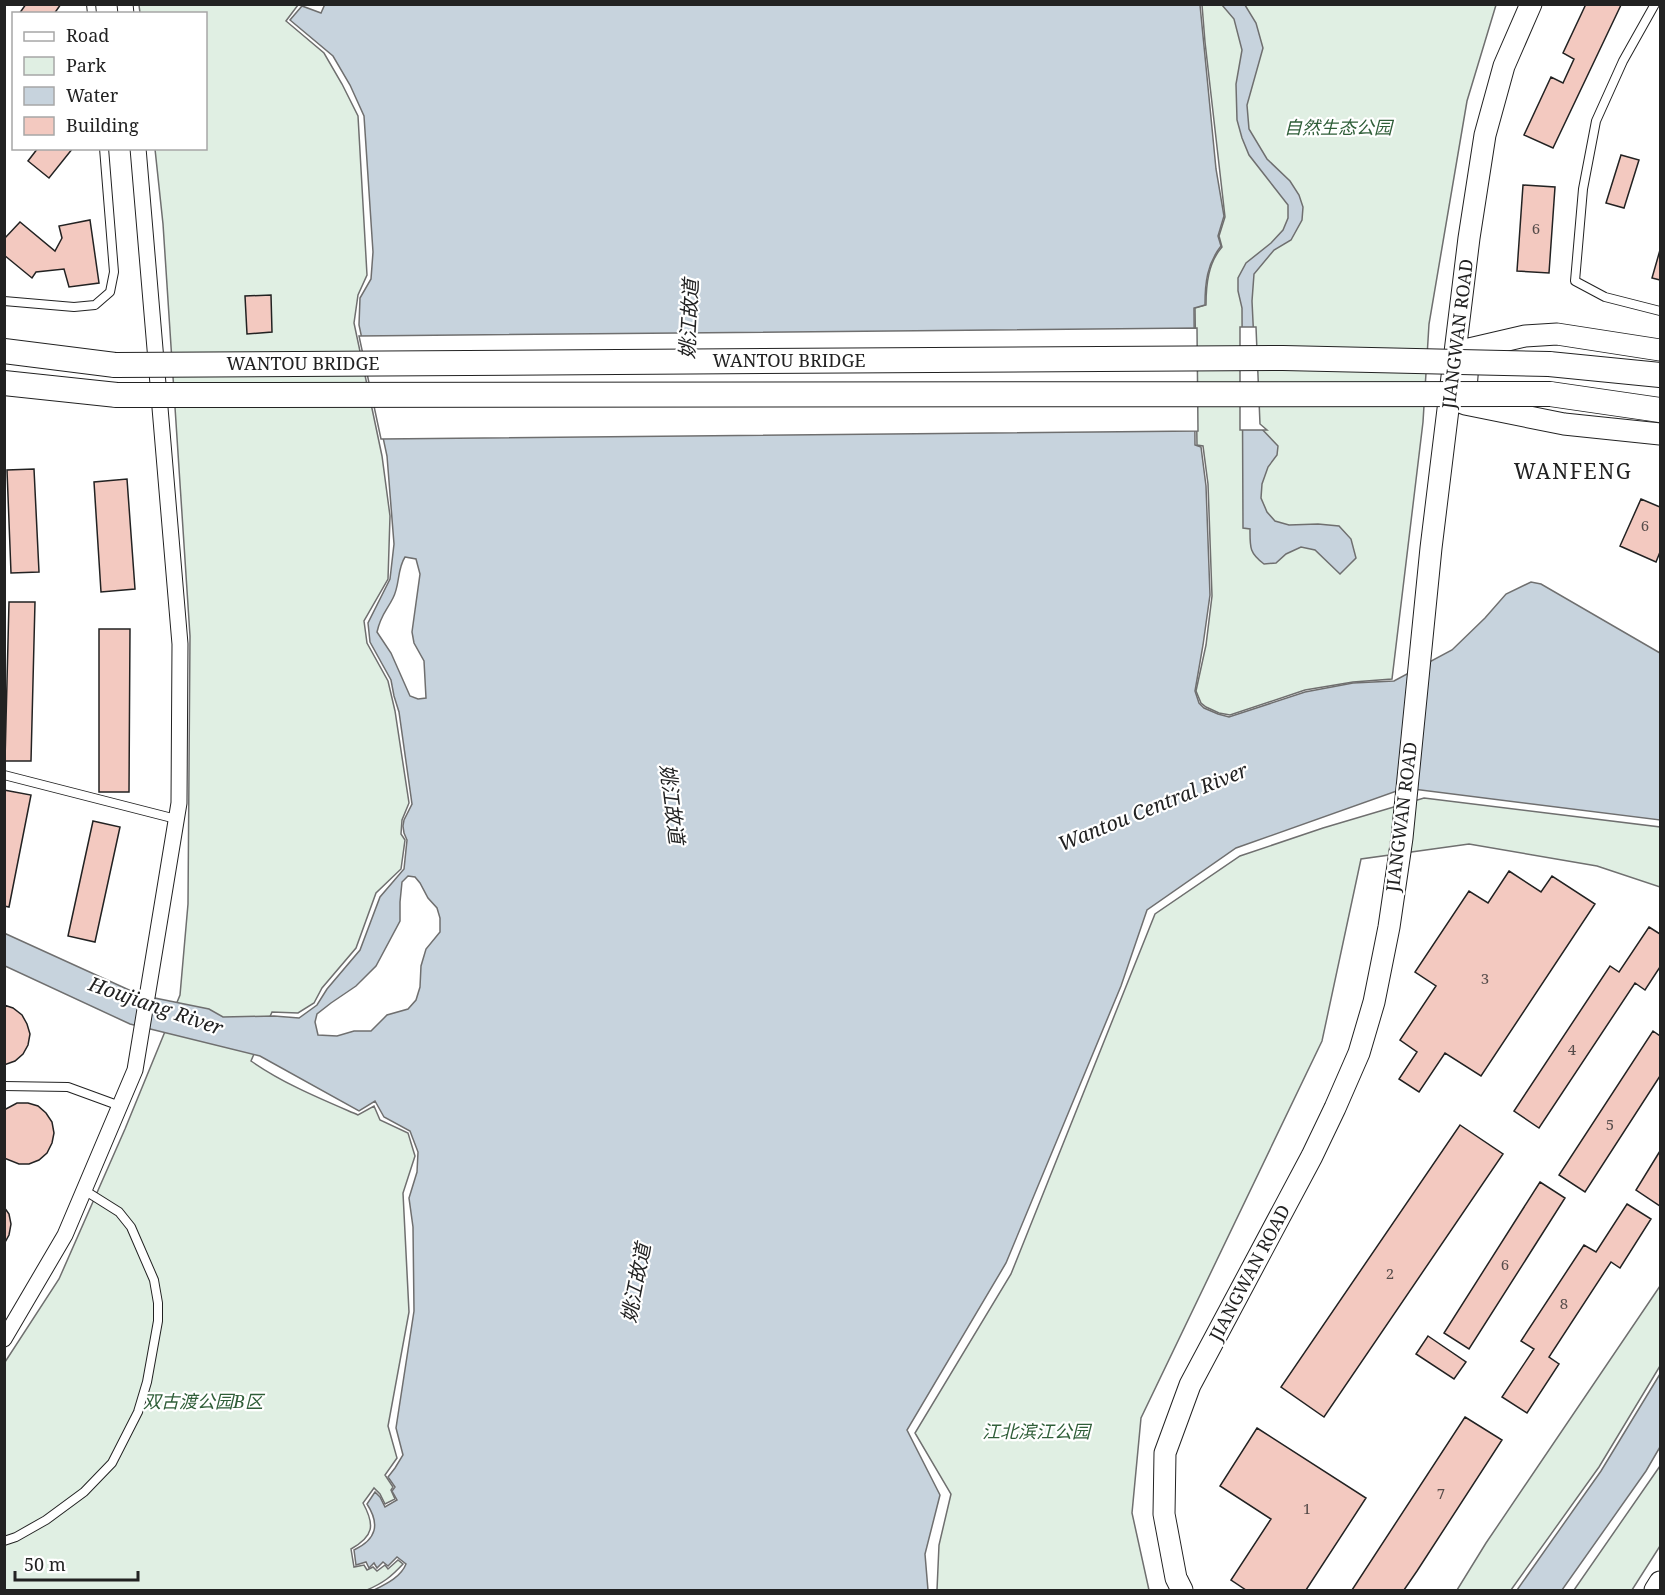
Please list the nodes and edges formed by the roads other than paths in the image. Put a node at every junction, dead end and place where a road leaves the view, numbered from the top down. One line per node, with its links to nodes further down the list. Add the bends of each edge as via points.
1 (1531, 4): 21 (street, JIANGWAN ROAD, via 1504,66 1485,135 1431,548 1402,838 1374,1002 1359,1053 1335,1108 1190,1385 1165,1453 1164,1514 1176,1578)
2 (1655, 4): 6 (lane, via 1596,121 1583,189 1575,281 1605,297)
3 (104, 150): 5 (lane, via 114,272 110,292 95,305 74,307)
4 (138, 150): 14 (street, via 180,644)
5 (4, 301)
6 (1660, 310)
7 (1660, 350): 12 (street, via 1557,334 1525,336 1469,349 1465,404 1564,424)
8 (4, 351): 9 (main road, WANTOU BRIDGE, bridge, via 115,365 1283,358 1549,364)
9 (1660, 375)
10 (4, 383): 11 (main road, WANTOU BRIDGE, bridge, via 117,395 1550,394)
11 (1660, 410)
12 (1660, 434)
13 (4, 775): 14 (lane)
14 (176, 819): 16 (street, via 138,1056)
15 (4, 1086): 16 (lane, via 68,1087)
16 (120, 1106): 17 (street)
17 (84, 1190): 18 (street, via 65,1235); 19 (lane, via 119,1212 131,1227 154,1280 158,1321 147,1382 138,1412 111,1462 84,1492 46,1520)
18 (4, 1339)
19 (4, 1541)
20 (1660, 1582): 22 (street)
21 (1182, 1590)
22 (1655, 1590)

